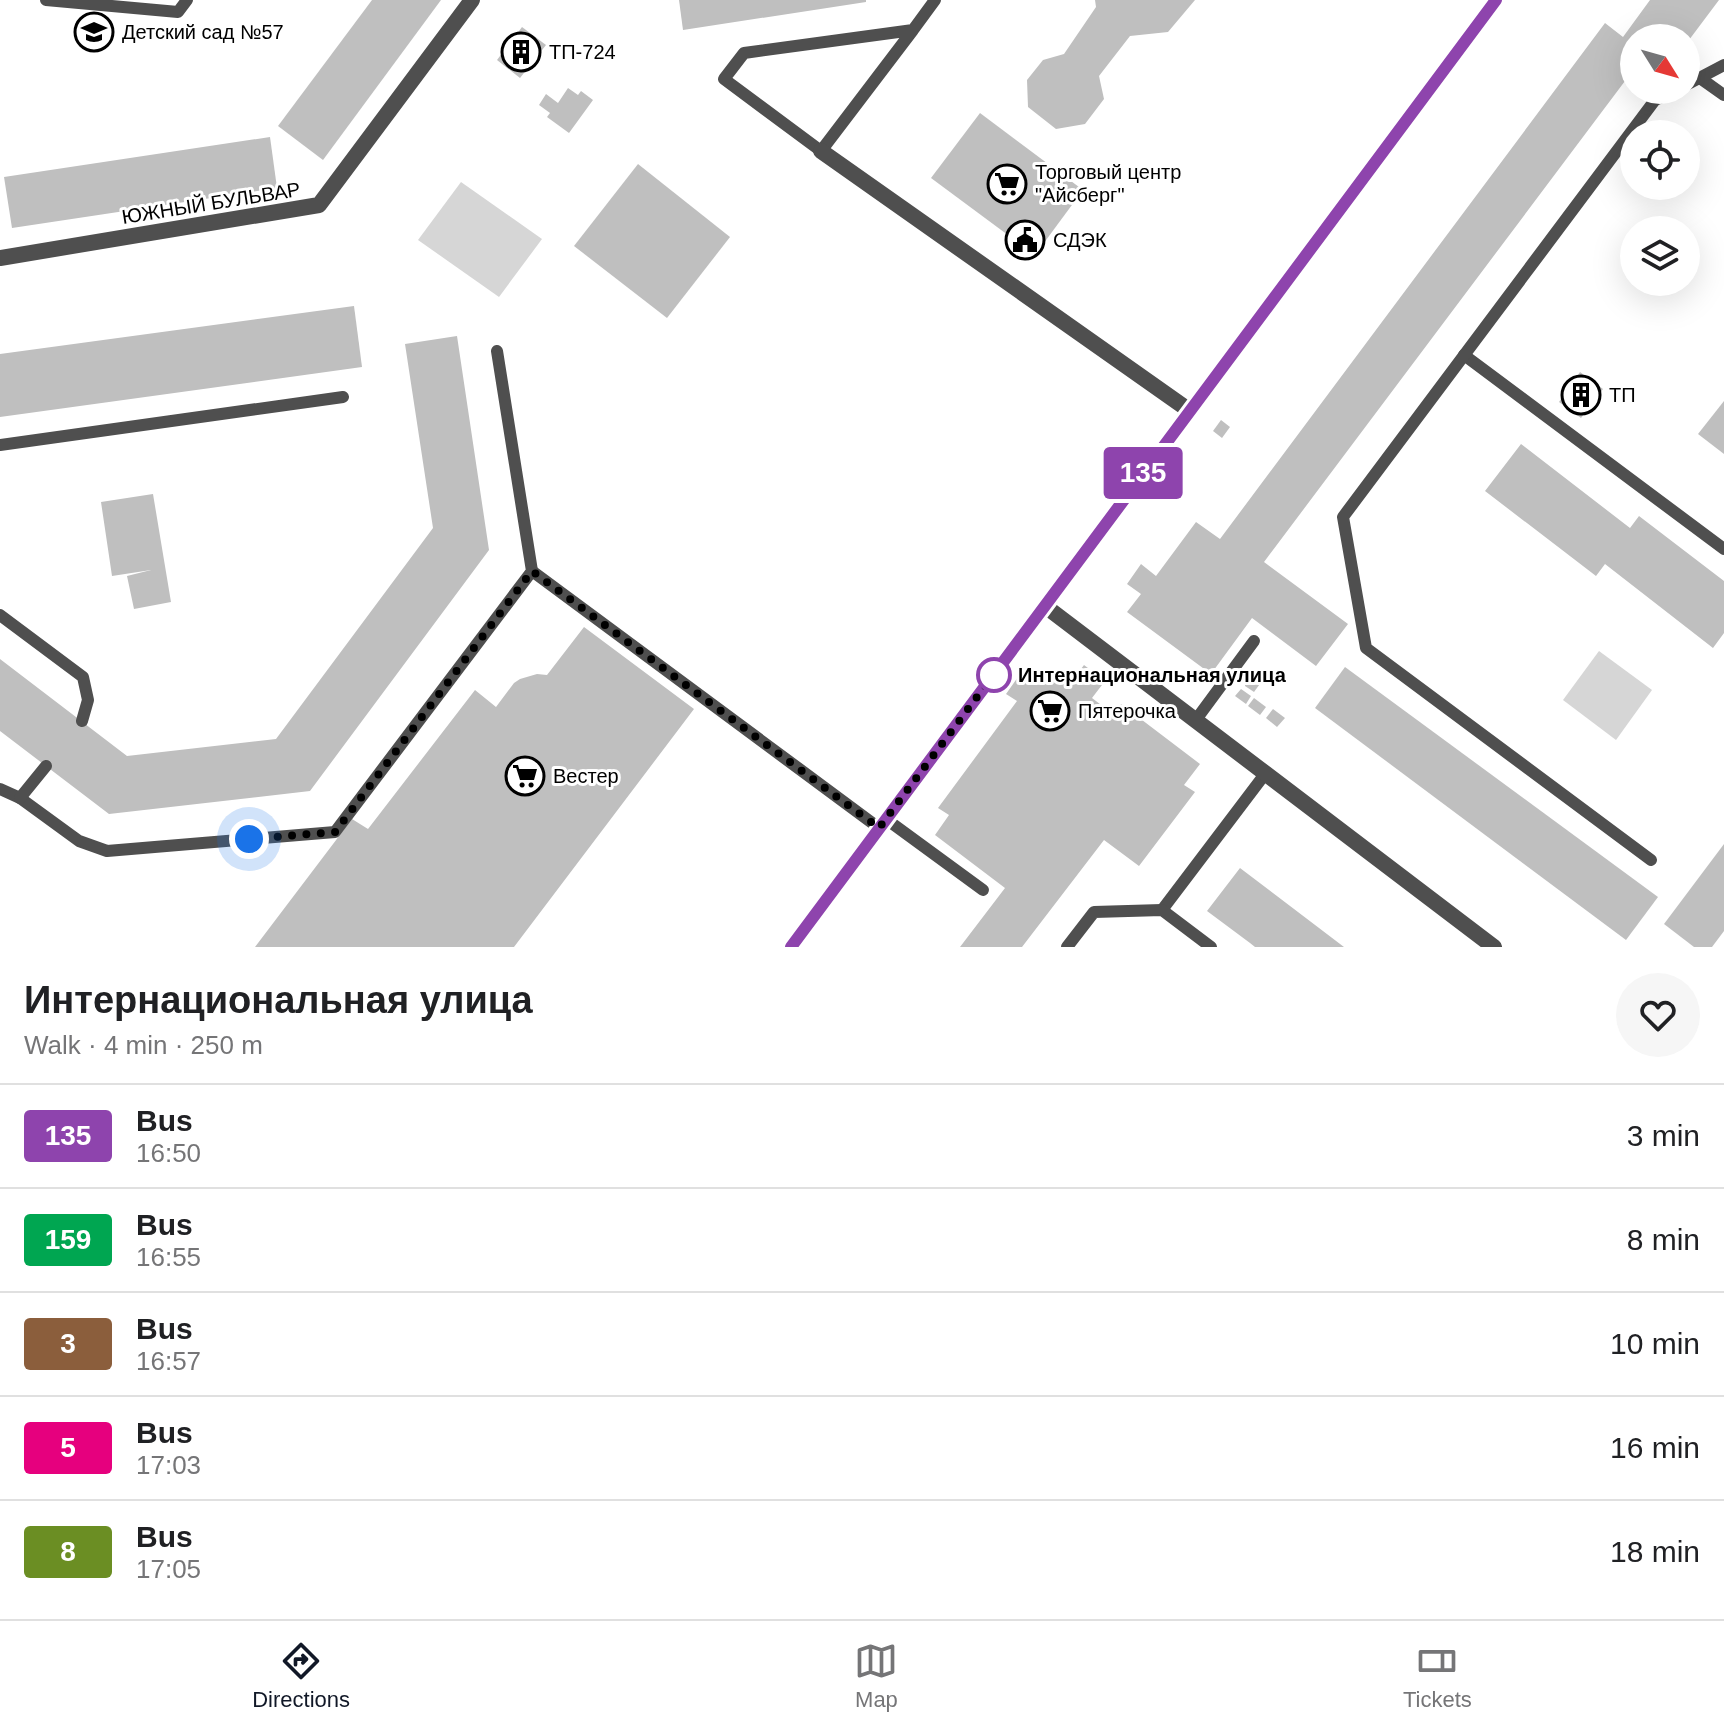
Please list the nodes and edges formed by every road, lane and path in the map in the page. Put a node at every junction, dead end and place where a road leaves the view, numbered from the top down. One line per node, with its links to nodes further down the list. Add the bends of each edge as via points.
1 (46, 0): 2 (lane, via 178,12)
2 (187, 0)
3 (472, 0): 12 (street, ЮЖНЫЙ БУЛЬВАР, via 319,205)
4 (935, 0): 6 (lane)
5 (1496, 0): 16 (main road)
6 (913, 30): 11 (lane); 11 (lane, via 744,53 724,79)
7 (1724, 65): 8 (lane)
8 (1700, 78): 9 (lane)
9 (1724, 95)
10 (1652, 104): 14 (lane)
11 (821, 151): 16 (street)
12 (0, 258)
13 (497, 351): 19 (lane)
14 (1464, 355): 18 (lane); 30 (lane, via 1343,517 1366,648)
15 (343, 397): 17 (lane)
16 (1190, 411): 20 (main road)
17 (0, 445)
18 (1724, 548)
19 (532, 571): 28 (lane, via 335,832 107,851 79,841); 29 (lane)
20 (1045, 606): 24 (street); 29 (main road)
21 (0, 615): 23 (lane, via 83,677 88,700)
22 (1254, 641): 24 (lane)
23 (82, 721)
24 (1195, 721): 26 (street)
25 (46, 766): 28 (lane)
26 (1265, 774): 32 (lane); 37 (street)
27 (0, 789): 28 (lane)
28 (20, 798)
29 (883, 824): 31 (lane); 34 (main road)
30 (1651, 860)
31 (983, 890)
32 (1162, 910): 33 (lane); 35 (lane, via 1094,912)
33 (1194, 942): 36 (lane)
34 (791, 947)
35 (1067, 947)
36 (1211, 947)
37 (1494, 947)

